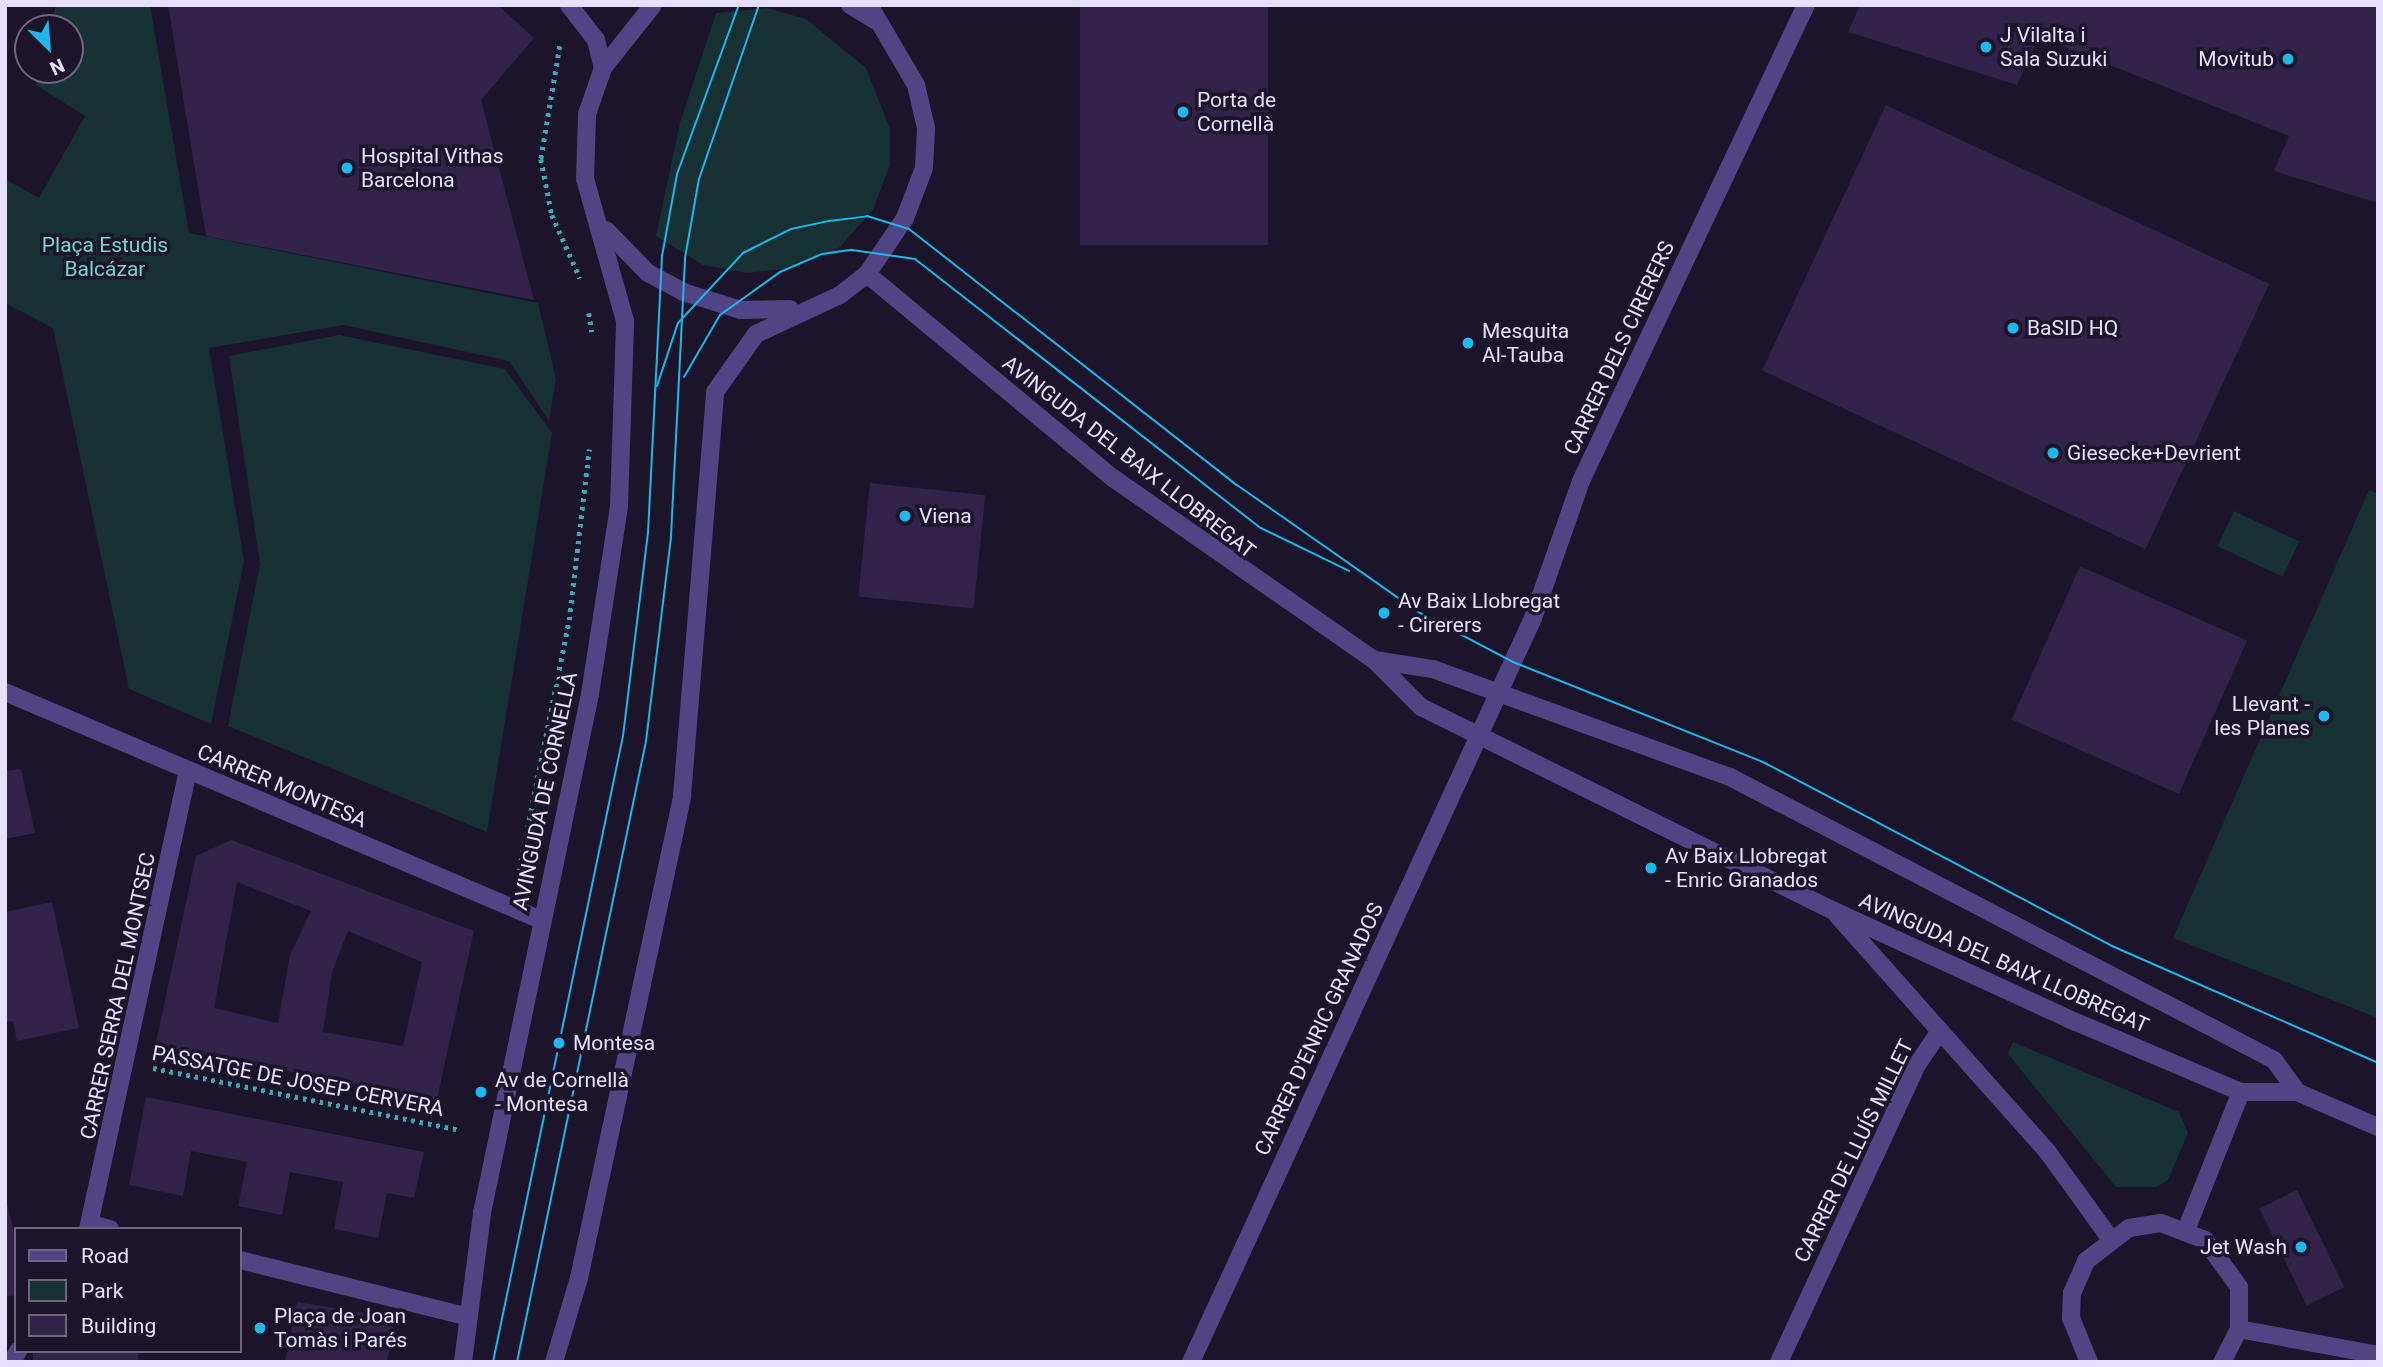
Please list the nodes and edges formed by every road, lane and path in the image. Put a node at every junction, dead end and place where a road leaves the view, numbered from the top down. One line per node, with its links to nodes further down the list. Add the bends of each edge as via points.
1 (569, 5): 7 (street, via 597,40)
2 (653, 5): 7 (street)
3 (850, 5): 5 (street)
4 (1806, 5): 17 (street, CARRER DELS CIRERERS, via 1581,481 1558,561)
5 (872, 13): 9 (street, AVINGUDA DE CORNELLÀ, via 916,85 926,128 924,168 905,218)
6 (557, 39): 10 (path, via 561,63 544,112 541,159 552,215)
7 (603, 68): 8 (street, AVINGUDA DE CORNELLÀ, via 585,139 585,179)
8 (603, 228): 12 (street, AVINGUDA DE CORNELLÀ, via 648,273 699,298 741,310); 23 (street, AVINGUDA DE CORNELLÀ, via 627,349 619,506 590,694)
9 (867, 274): 12 (street, AVINGUDA DE CORNELLÀ, via 840,295); 15 (street, AVINGUDA DEL BAIX LLOBREGAT, via 1113,478)
10 (583, 289)
11 (587, 300): 13 (path)
12 (807, 306): 38 (street, AVINGUDA DE CORNELLÀ, via 756,334 715,392 682,796 579,1278)
13 (593, 338)
14 (589, 443): 21 (path, AVINGUDA DE CORNELLÀ, via 569,620)
15 (1374, 660): 17 (street, AVINGUDA DEL BAIX LLOBREGAT, via 1433,669); 19 (street, AVINGUDA DEL BAIX LLOBREGAT, via 1421,707)
16 (5, 692): 20 (street, CARRER MONTESA)
17 (1499, 692): 18 (street, CARRER DELS CIRERERS); 26 (street, AVINGUDA DEL BAIX LLOBREGAT, via 1730,777 1881,851 2274,1060)
18 (1488, 715): 19 (street, CARRER D'ENRIC GRANADOS)
19 (1477, 737): 22 (street, AVINGUDA DEL BAIX LLOBREGAT); 39 (street, CARRER D'ENRIC GRANADOS)
20 (188, 771): 23 (street, CARRER MONTESA); 25 (street, CARRER SERRA DEL MONTSEC)
21 (519, 870)
22 (1832, 910): 24 (street, CARRER DE LLUÍS MILLET); 27 (street, AVINGUDA DEL BAIX LLOBREGAT)
23 (541, 920): 34 (street, AVINGUDA DE CORNELLÀ, via 482,1213)
24 (1940, 1031): 32 (street, via 2047,1151); 40 (street, CARRER DE LLUÍS MILLET, via 1917,1065)
25 (129, 1063): 29 (path, PASSATGE DE JOSEP CERVERA); 30 (street, CARRER SERRA DEL MONTSEC)
26 (2297, 1091): 27 (street, AVINGUDA DEL BAIX LLOBREGAT); 28 (street, AVINGUDA DEL BAIX LLOBREGAT)
27 (2241, 1092): 31 (street)
28 (2378, 1127)
29 (460, 1130)
30 (89, 1226)
31 (2186, 1230): 32 (street, via 2161,1223); 35 (street, via 2224,1259 2239,1287)
32 (2110, 1238): 41 (street, via 2086,1261 2072,1293 2071,1318)
33 (242, 1260): 34 (street)
34 (469, 1317): 37 (street, AVINGUDA DE CORNELLÀ)
35 (2239, 1329): 36 (street); 42 (street)
36 (2378, 1354)
37 (463, 1362)
38 (554, 1362)
39 (1191, 1362)
40 (1779, 1362)
41 (2089, 1362)
42 (2222, 1362)

